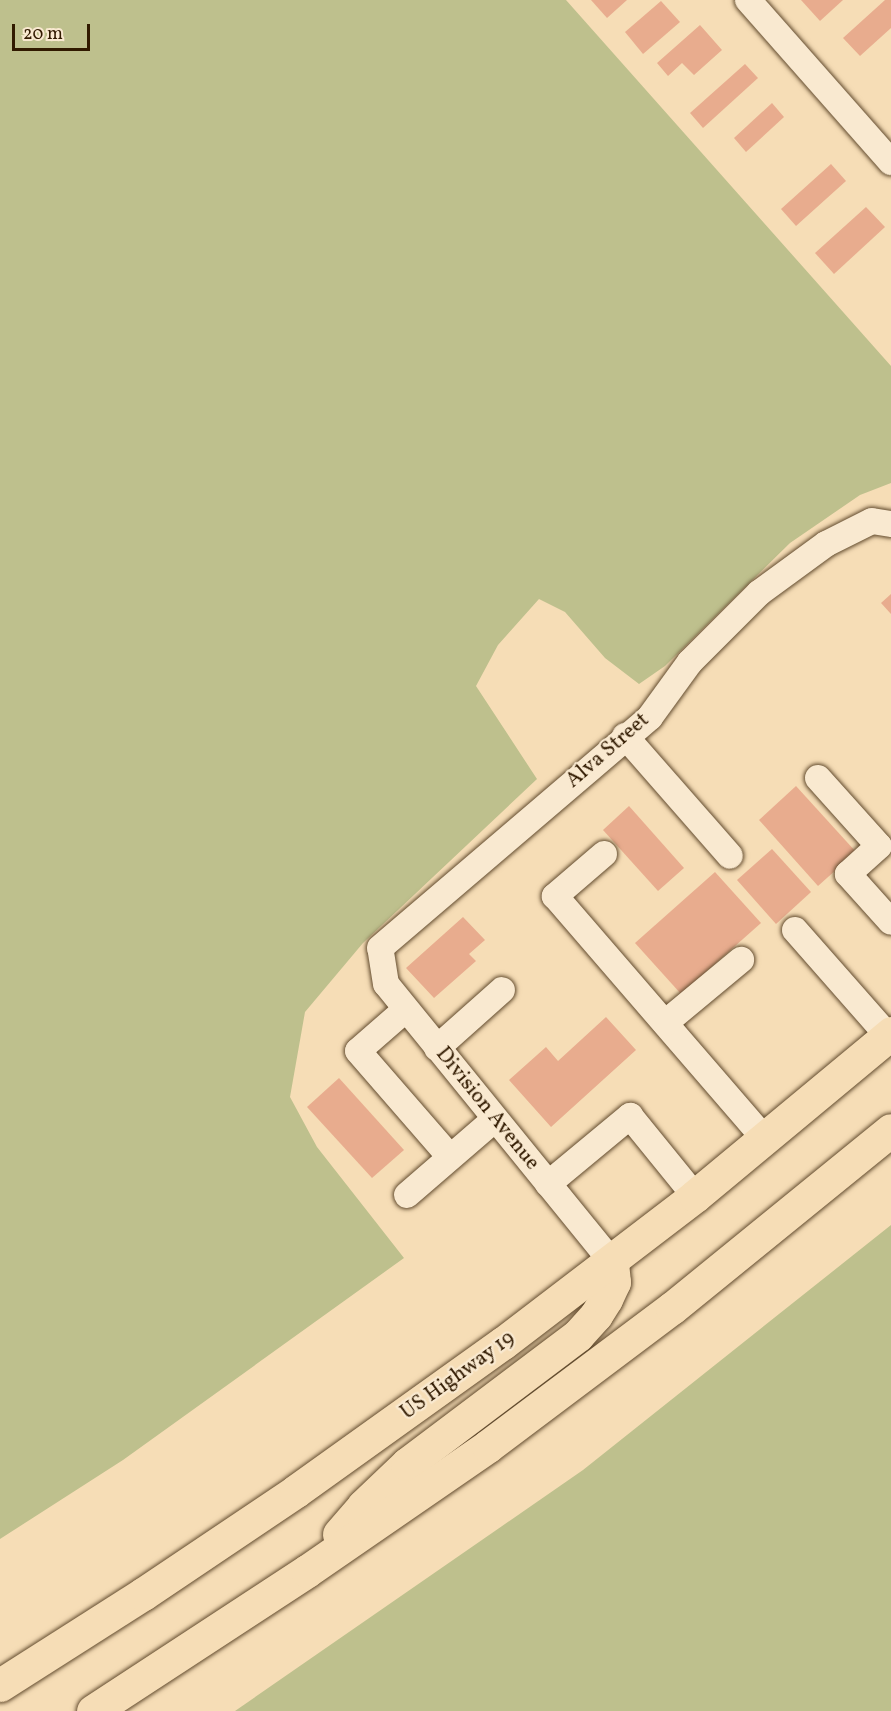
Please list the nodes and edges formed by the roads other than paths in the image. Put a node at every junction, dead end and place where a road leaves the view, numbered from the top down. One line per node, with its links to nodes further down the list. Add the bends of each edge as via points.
1 (748, 0): 2 (street)
2 (891, 162)
3 (891, 524): 4 (street, Alva Street, via 872,521 826,544 759,593 690,662 650,717)
4 (625, 736): 7 (street); 10 (street, Alva Street)
5 (818, 778): 8 (street, via 879,846 848,874)
6 (604, 854): 14 (street, via 555,896)
7 (730, 856)
8 (891, 922)
9 (795, 930): 15 (street)
10 (380, 948): 13 (street, Division Avenue, via 386,984)
11 (741, 960): 14 (street)
12 (502, 990): 16 (street)
13 (405, 1010): 16 (street, Division Avenue); 20 (street, via 358,1051)
14 (665, 1023): 19 (street)
15 (889, 1035): 19 (highway, US Highway 19)
16 (437, 1048): 17 (street, Division Avenue)
17 (495, 1119): 20 (street); 21 (street, Division Avenue)
18 (891, 1130): 25 (highway, via 672,1308 488,1446)
19 (765, 1138): 23 (highway, US Highway 19)
20 (450, 1157): 22 (street)
21 (548, 1184): 23 (street, via 630,1116); 24 (street, Division Avenue)
22 (407, 1195)
23 (695, 1196): 24 (highway, US Highway 19)
24 (612, 1262): 25 (highway, via 614,1281 606,1299 578,1335 408,1464 363,1506); 26 (highway, US Highway 19, via 296,1491)
25 (307, 1571): 27 (highway)
26 (0, 1685)
27 (93, 1711)

